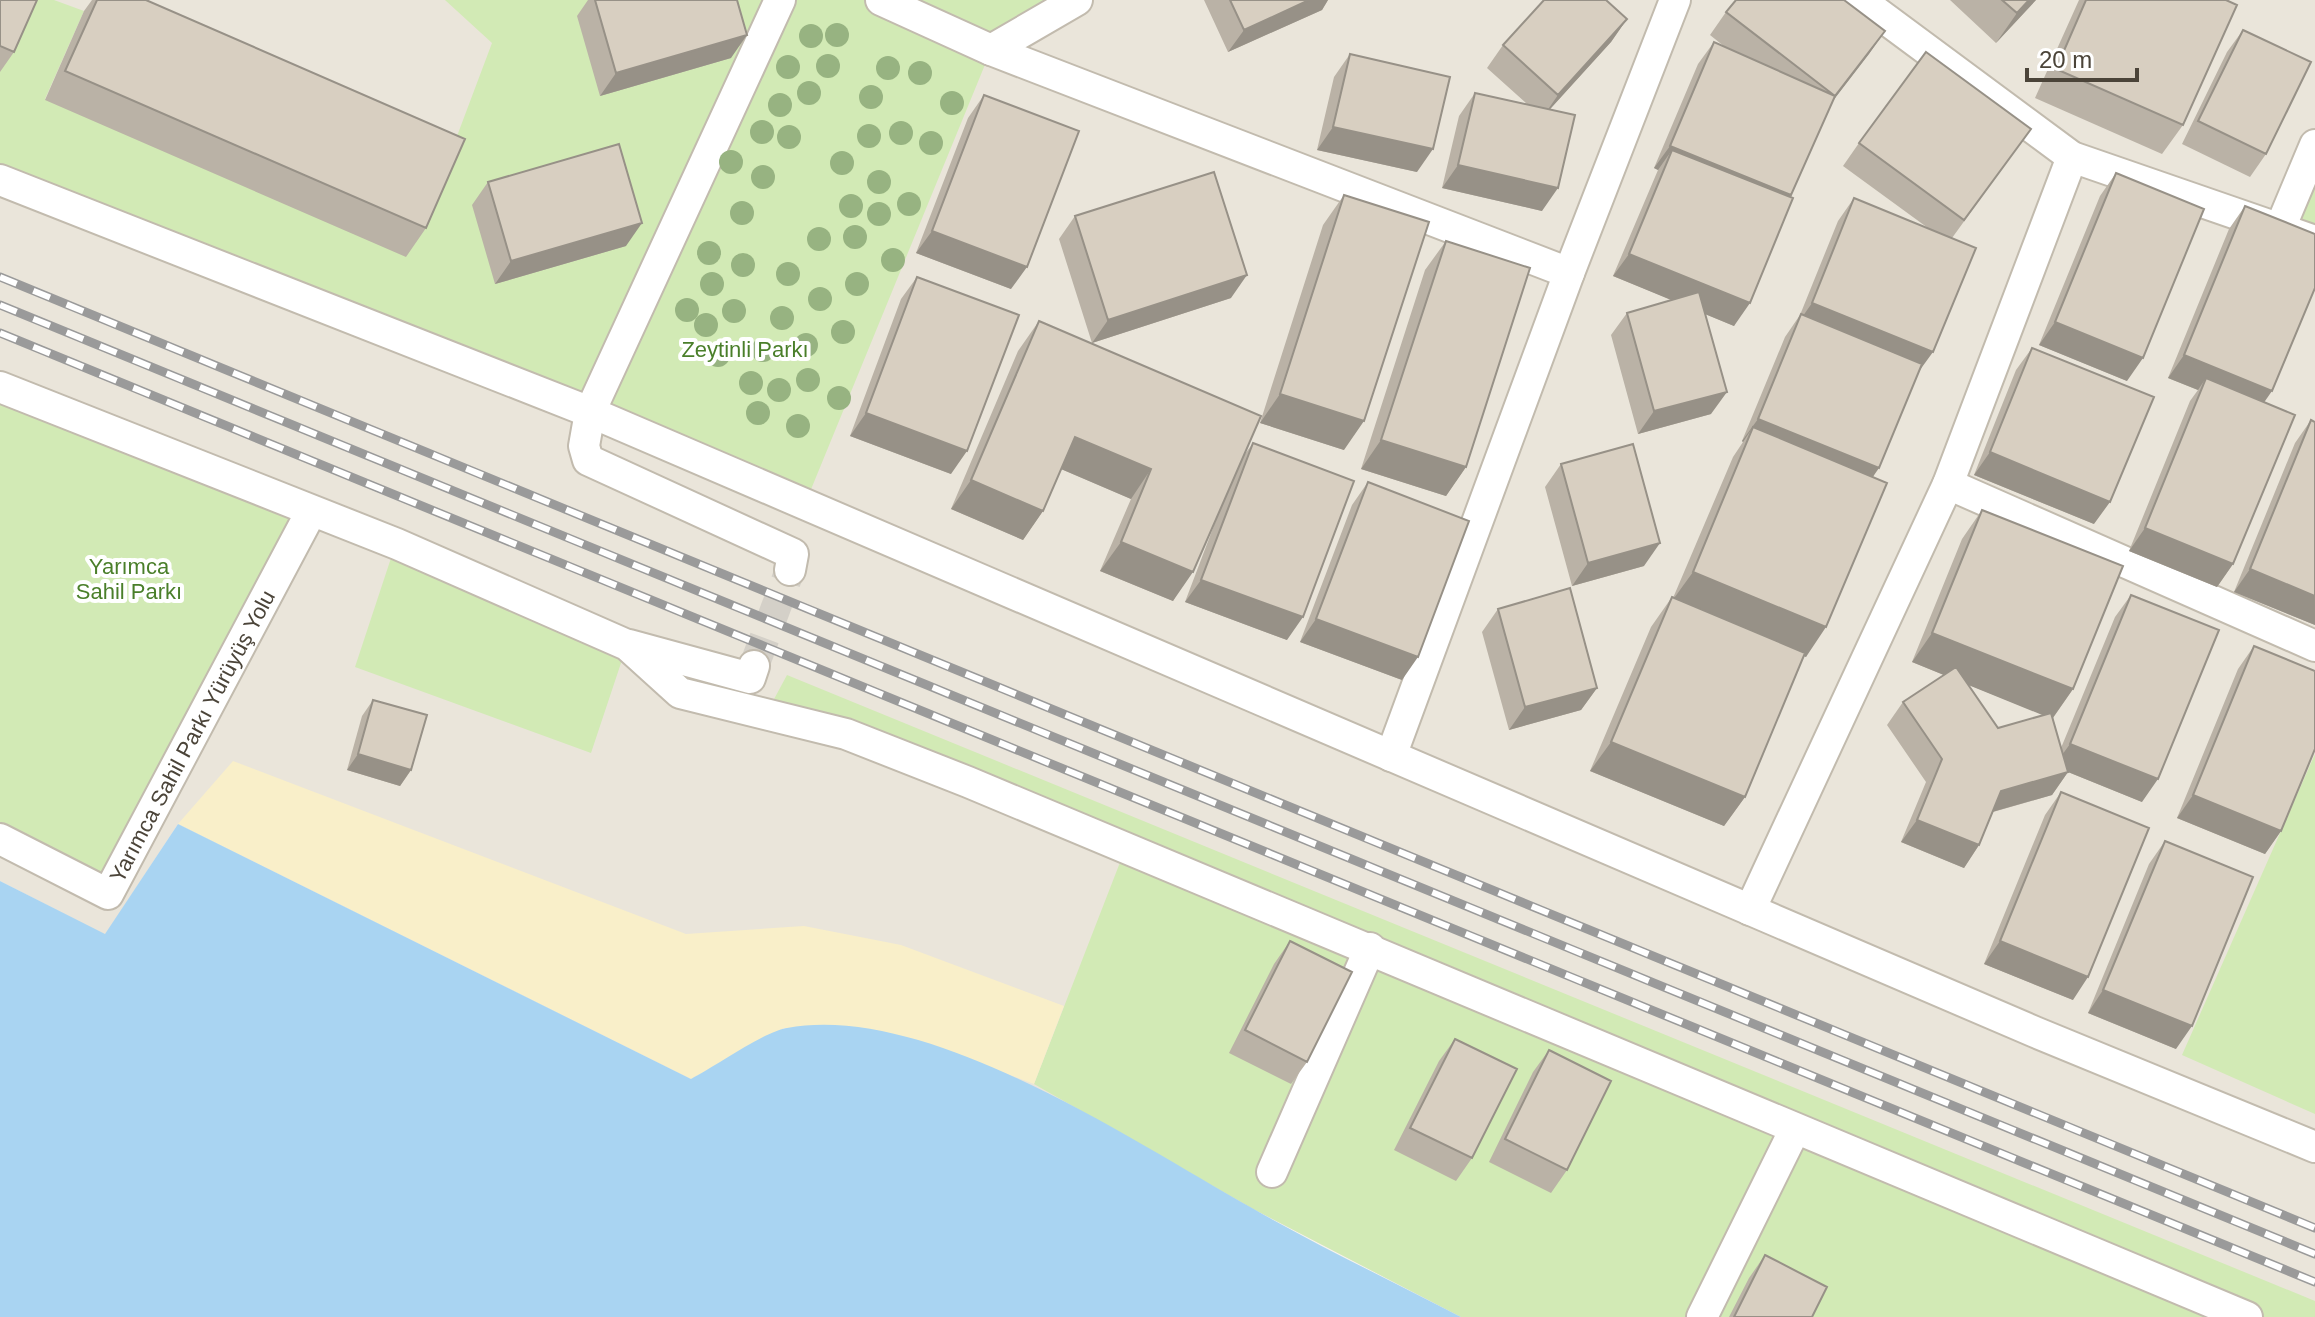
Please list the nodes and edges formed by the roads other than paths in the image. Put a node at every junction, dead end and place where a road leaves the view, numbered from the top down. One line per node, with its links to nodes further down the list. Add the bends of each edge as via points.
1 (780, 0): 14 (street)
2 (881, 0): 6 (street)
3 (1077, 0): 6 (street)
4 (1675, 0): 12 (street)
5 (1860, 0): 8 (street)
6 (991, 50): 12 (street)
7 (2315, 145): 10 (street)
8 (2072, 157): 10 (street); 15 (street)
9 (0, 180): 14 (street)
10 (2281, 226): 11 (street)
11 (2315, 241)
12 (1569, 273): 21 (street)
13 (0, 387): 16 (street)
14 (590, 412): 17 (street, via 584,446 588,460 793,554); 21 (street)
15 (1948, 484): 19 (street); 23 (street)
16 (311, 512): 18 (street); 22 (street, Yarımca Sahil Parkı Yürüyüş Yolu, via 108,894)
17 (790, 570)
18 (627, 645): 20 (street, via 750,678); 24 (street, via 680,693 846,734)
19 (2315, 646)
20 (754, 666)
21 (1391, 756): 23 (street)
22 (0, 839)
23 (1750, 910): 26 (street)
24 (1370, 948): 25 (street); 27 (street)
25 (1795, 1129): 28 (street); 29 (street)
26 (2315, 1147)
27 (1272, 1172)
28 (2202, 1308): 30 (street)
29 (1702, 1317)
30 (2247, 1317)

